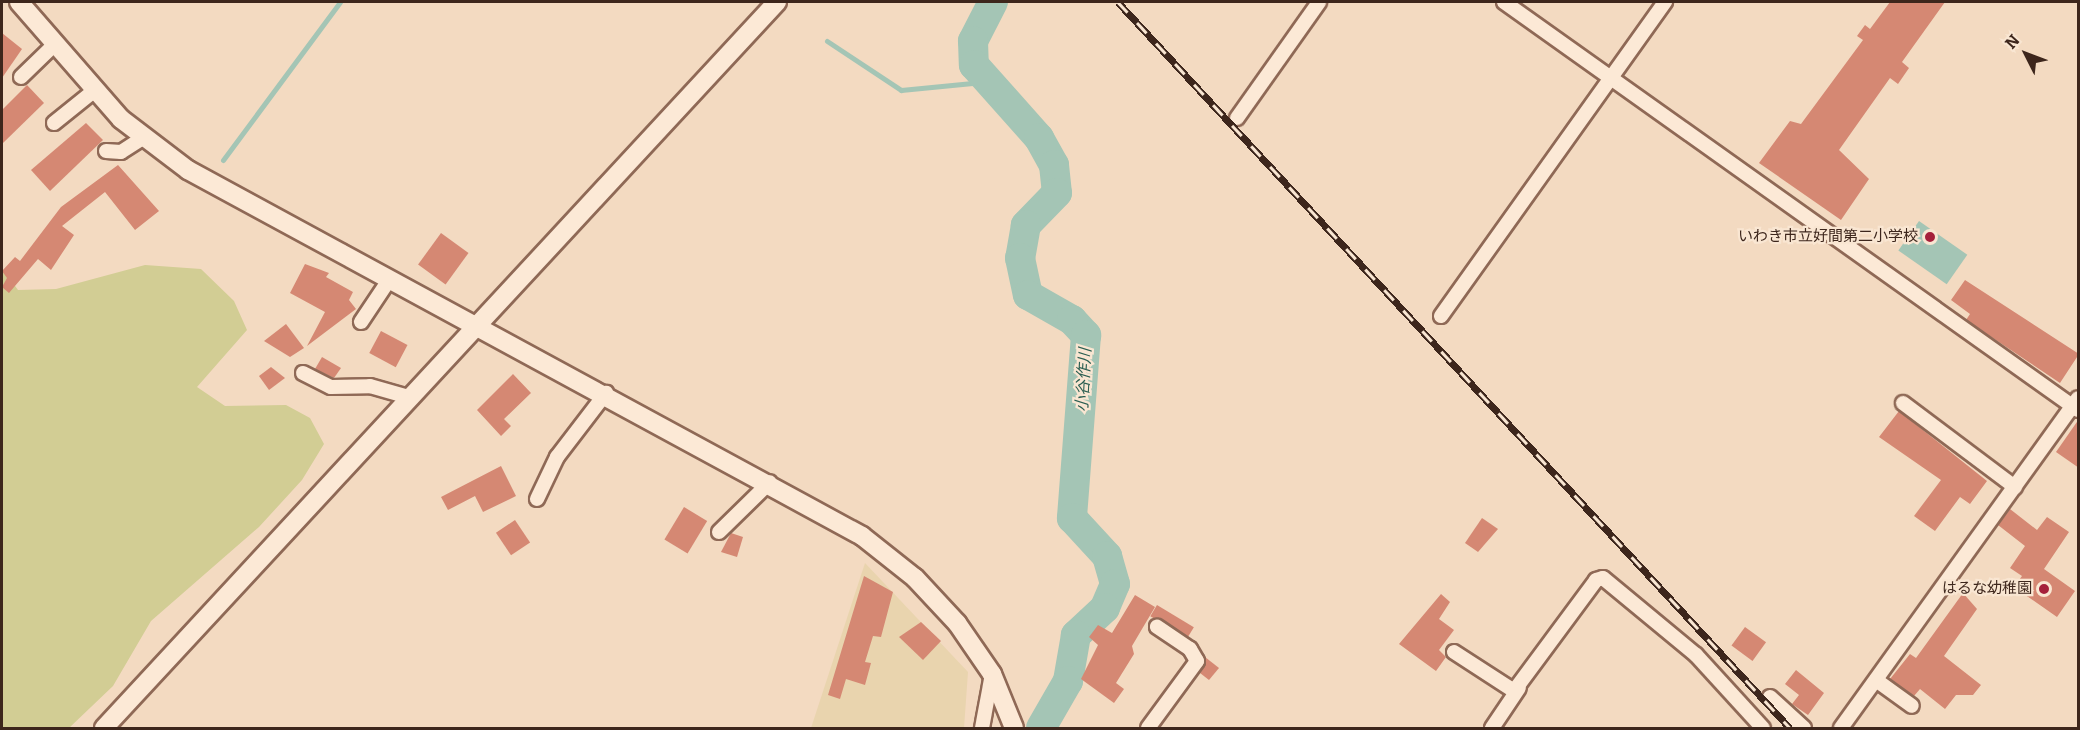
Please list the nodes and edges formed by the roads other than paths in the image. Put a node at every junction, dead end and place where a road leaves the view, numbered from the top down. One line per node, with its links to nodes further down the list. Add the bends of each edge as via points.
1 (19, 2): 6 (street)
2 (777, 2): 17 (street)
3 (1319, 2): 10 (street)
4 (1504, 2): 8 (street)
5 (1665, 2): 8 (street)
6 (55, 44): 7 (street); 9 (street)
7 (21, 77)
8 (1610, 78): 15 (street); 22 (street)
9 (95, 90): 11 (street); 12 (street)
10 (1237, 118)
11 (54, 123)
12 (144, 137): 13 (street, via 121,152); 14 (street, via 188,170)
13 (106, 151)
14 (389, 280): 16 (street); 17 (street)
15 (1441, 316)
16 (362, 322)
17 (476, 325): 19 (street); 20 (street)
18 (303, 373): 20 (street, via 331,387 370,386)
19 (606, 393): 23 (street); 25 (street, via 557,457)
20 (409, 397): 35 (street)
21 (1903, 403): 24 (street)
22 (2077, 404): 24 (street)
23 (770, 482): 26 (street); 29 (street, via 862,536 915,578 957,623)
24 (2015, 487): 30 (street)
25 (537, 499)
26 (719, 532)
27 (1157, 627): 38 (street, via 1190,649 1197,661)
28 (1454, 652): 31 (street, via 1507,691)
29 (992, 674): 36 (street); 37 (street)
30 (1876, 680): 33 (street); 41 (street)
31 (1519, 688): 34 (street); 39 (street, via 1596,580 1603,578 1690,649)
32 (1770, 697): 40 (street)
33 (1912, 706)
34 (1492, 728)
35 (104, 729)
36 (982, 729)
37 (1014, 729)
38 (1148, 729)
39 (1763, 729)
40 (1804, 729)
41 (1841, 729)

